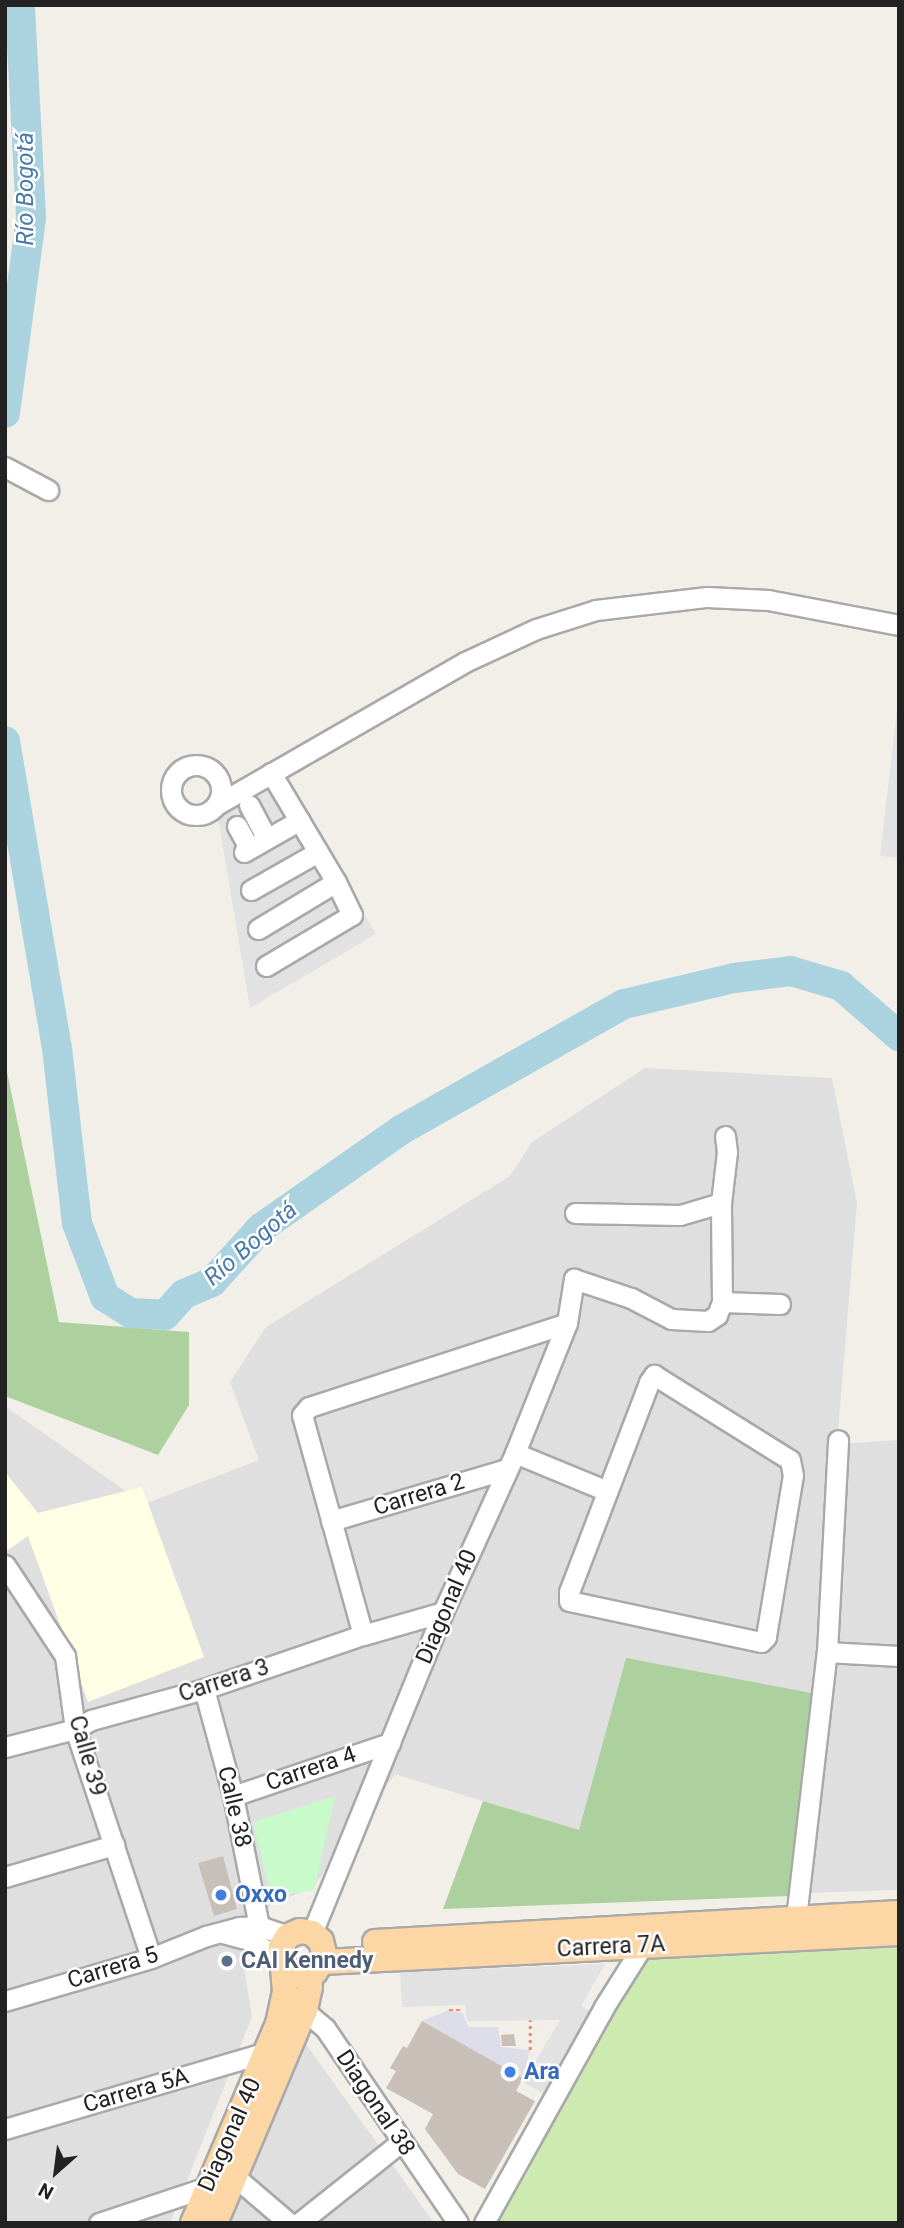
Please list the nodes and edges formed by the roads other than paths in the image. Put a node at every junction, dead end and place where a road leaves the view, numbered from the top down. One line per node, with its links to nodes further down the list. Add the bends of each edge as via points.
1 (5, 467): 2 (street)
2 (48, 490)
3 (899, 625): 4 (street, via 768,600 719,597 596,610 536,629 464,662)
4 (271, 773): 5 (street); 7 (street)
5 (218, 804)
6 (249, 805): 9 (street)
7 (300, 820): 9 (street); 10 (street)
8 (237, 826): 9 (street, via 246,850)
9 (267, 838)
10 (318, 852): 11 (street); 12 (street)
11 (336, 882): 13 (street); 14 (street, via 352,910 349,919)
12 (251, 890)
13 (258, 929)
14 (265, 966)
15 (726, 1136): 16 (street)
16 (721, 1203): 17 (street, via 680,1214); 18 (street)
17 (575, 1213)
18 (722, 1302): 19 (street); 20 (street, Diagonal 40, via 717,1315 708,1321 671,1319 631,1298 574,1279)
19 (780, 1304)
20 (567, 1323): 22 (street, Diagonal 40); 24 (street, via 309,1407 302,1415 303,1426)
21 (838, 1440): 28 (street)
22 (510, 1461): 23 (street); 24 (street, Carrera 2); 26 (street, Diagonal 40)
23 (607, 1492): 23 (street, via 654,1375 790,1460 793,1475 766,1637 752,1641 569,1601)
24 (331, 1521): 27 (street)
25 (5, 1564): 31 (street, Calle 39, via 65,1656)
26 (443, 1612): 27 (street, Carrera 3); 32 (street, Diagonal 40)
27 (363, 1635): 30 (street, Carrera 3)
28 (827, 1652): 29 (street); 38 (street)
29 (899, 1656)
30 (204, 1689): 31 (street, Carrera 3, via 91,1720); 34 (street, Calle 38)
31 (75, 1729): 33 (street, Carrera 3); 35 (street, Calle 39)
32 (390, 1743): 34 (street, Carrera 4); 43 (street, Diagonal 40)
33 (5, 1747)
34 (233, 1796): 39 (street, Calle 38)
35 (114, 1845): 36 (street); 44 (street, Calle 39)
36 (5, 1877)
37 (899, 1913): 38 (main road, Carrera 7A)
38 (796, 1918): 43 (main road, Carrera 7A)
39 (258, 1926): 40 (street, Carrera 5); 43 (street, Carrera 5)
40 (219, 1932): 44 (street, Carrera 5); 45 (street, via 253,1941)
41 (899, 1933): 42 (main road, Carrera 7A)
42 (643, 1945): 43 (main road, Carrera 7A); 60 (street)
43 (311, 1950): 45 (main road, via 295,1975); 48 (main road, Diagonal 40)
44 (151, 1958): 47 (street, Carrera 5)
45 (282, 1963): 46 (main road, Diagonal 40)
46 (285, 1991): 48 (street, Diagonal 38); 49 (main road, Diagonal 40, via 281,2017)
47 (5, 2001)
48 (304, 2010): 51 (street, Diagonal 38, via 324,2028); 52 (main road, Diagonal 40)
49 (266, 2052): 50 (street, Carrera 5A); 53 (main road, Diagonal 40)
50 (5, 2129)
51 (401, 2142): 54 (street); 59 (street, Diagonal 38)
52 (234, 2176): 57 (main road, Diagonal 40); 58 (street)
53 (207, 2187): 55 (street); 56 (main road, Diagonal 40)
54 (313, 2219)
55 (99, 2223)
56 (192, 2223)
57 (215, 2223)
58 (289, 2223)
59 (458, 2223)
60 (484, 2223)

